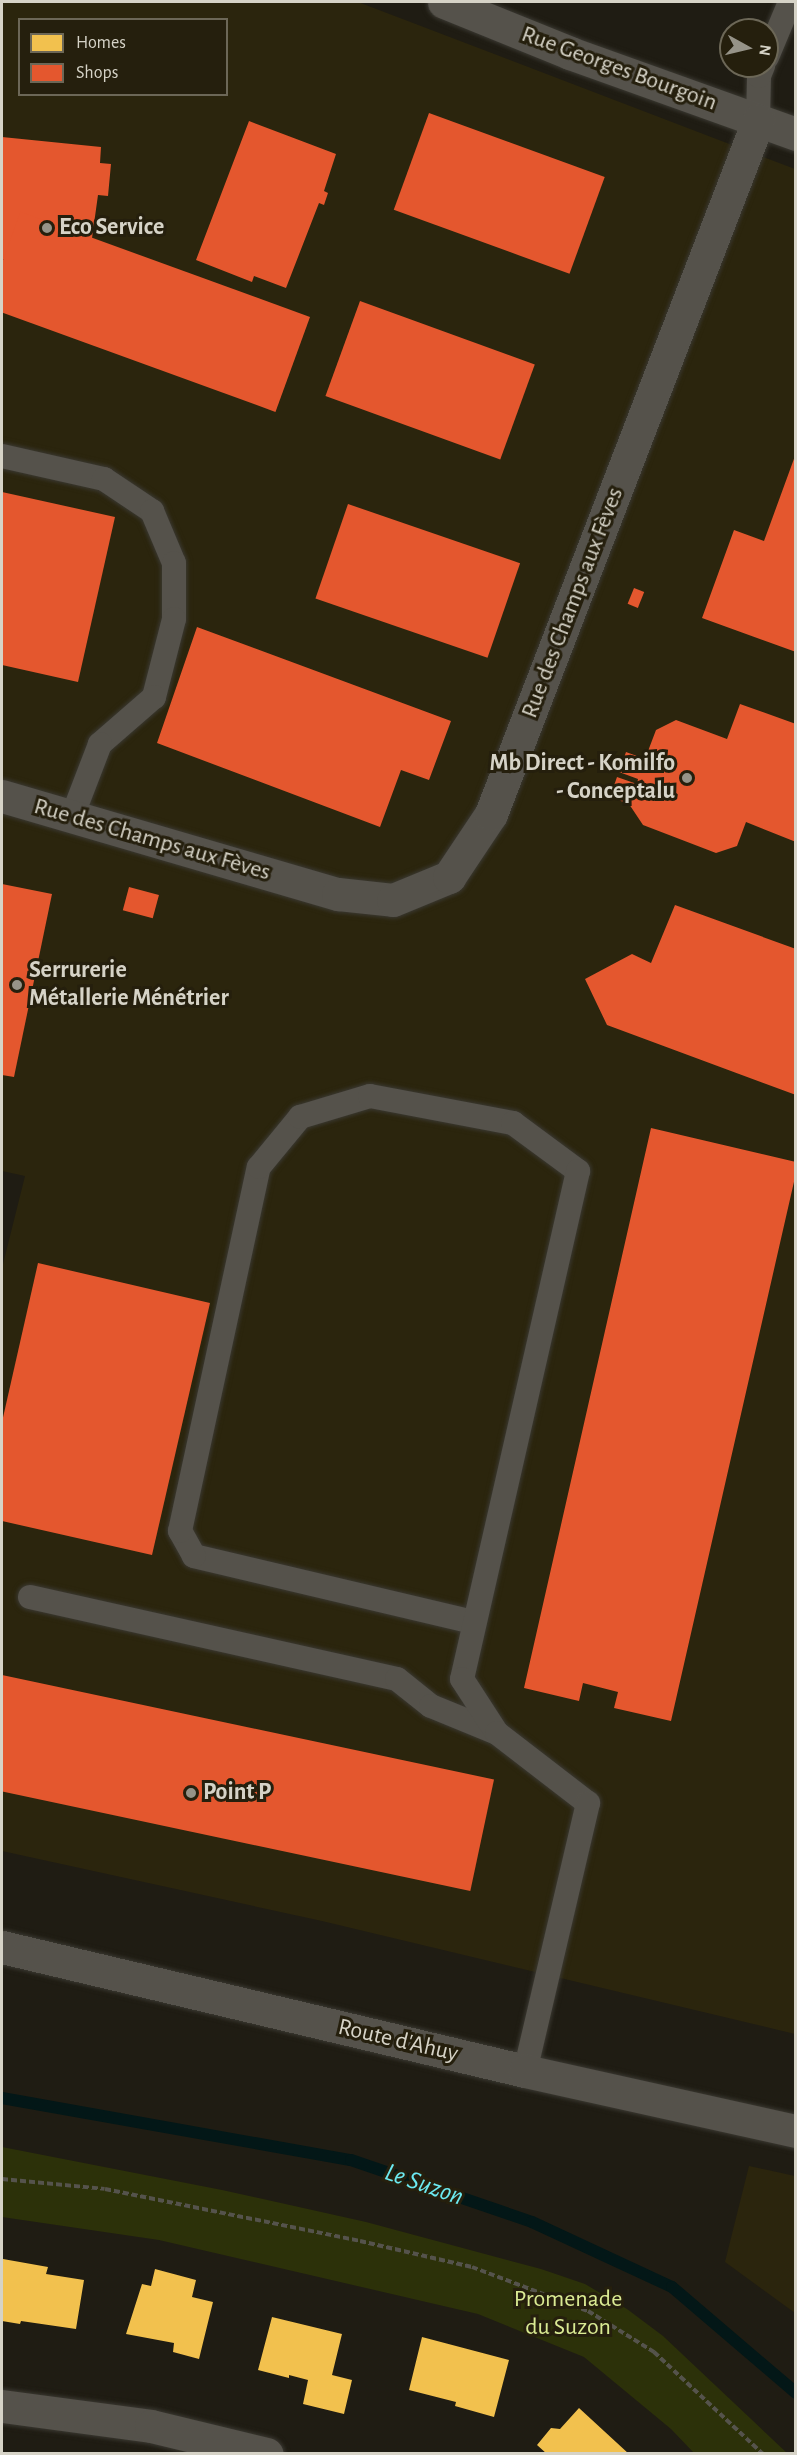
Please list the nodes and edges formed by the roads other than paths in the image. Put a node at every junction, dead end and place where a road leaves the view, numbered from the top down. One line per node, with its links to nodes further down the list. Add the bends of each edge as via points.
1 (444, 2): 5 (street, Rue Georges Bourgoin, via 570,53)
2 (790, 2): 3 (lane)
3 (779, 28)
4 (759, 78): 5 (lane)
5 (758, 121): 6 (street, Rue Georges Bourgoin); 9 (street, Rue des Champs aux Fèves, via 491,814 449,877 393,900 338,894)
6 (795, 134)
7 (2, 456): 9 (lane, via 104,479 152,511 174,563 174,619 154,697 100,744)
8 (2, 796): 9 (street, Rue des Champs aux Fèves)
9 (72, 817)
10 (30, 1597): 12 (lane, via 397,1679 431,1706)
11 (473, 1622): 11 (lane, via 578,1171 513,1123 370,1096 300,1117 259,1167 180,1531 194,1556); 12 (lane, via 462,1679)
12 (497, 1732): 14 (lane, via 588,1803)
13 (2, 1947): 14 (street, Route d'Ahuy)
14 (525, 2071): 15 (street, Route d'Ahuy)
15 (795, 2131)
16 (2, 2406): 17 (street, via 151,2426)
17 (267, 2454)

